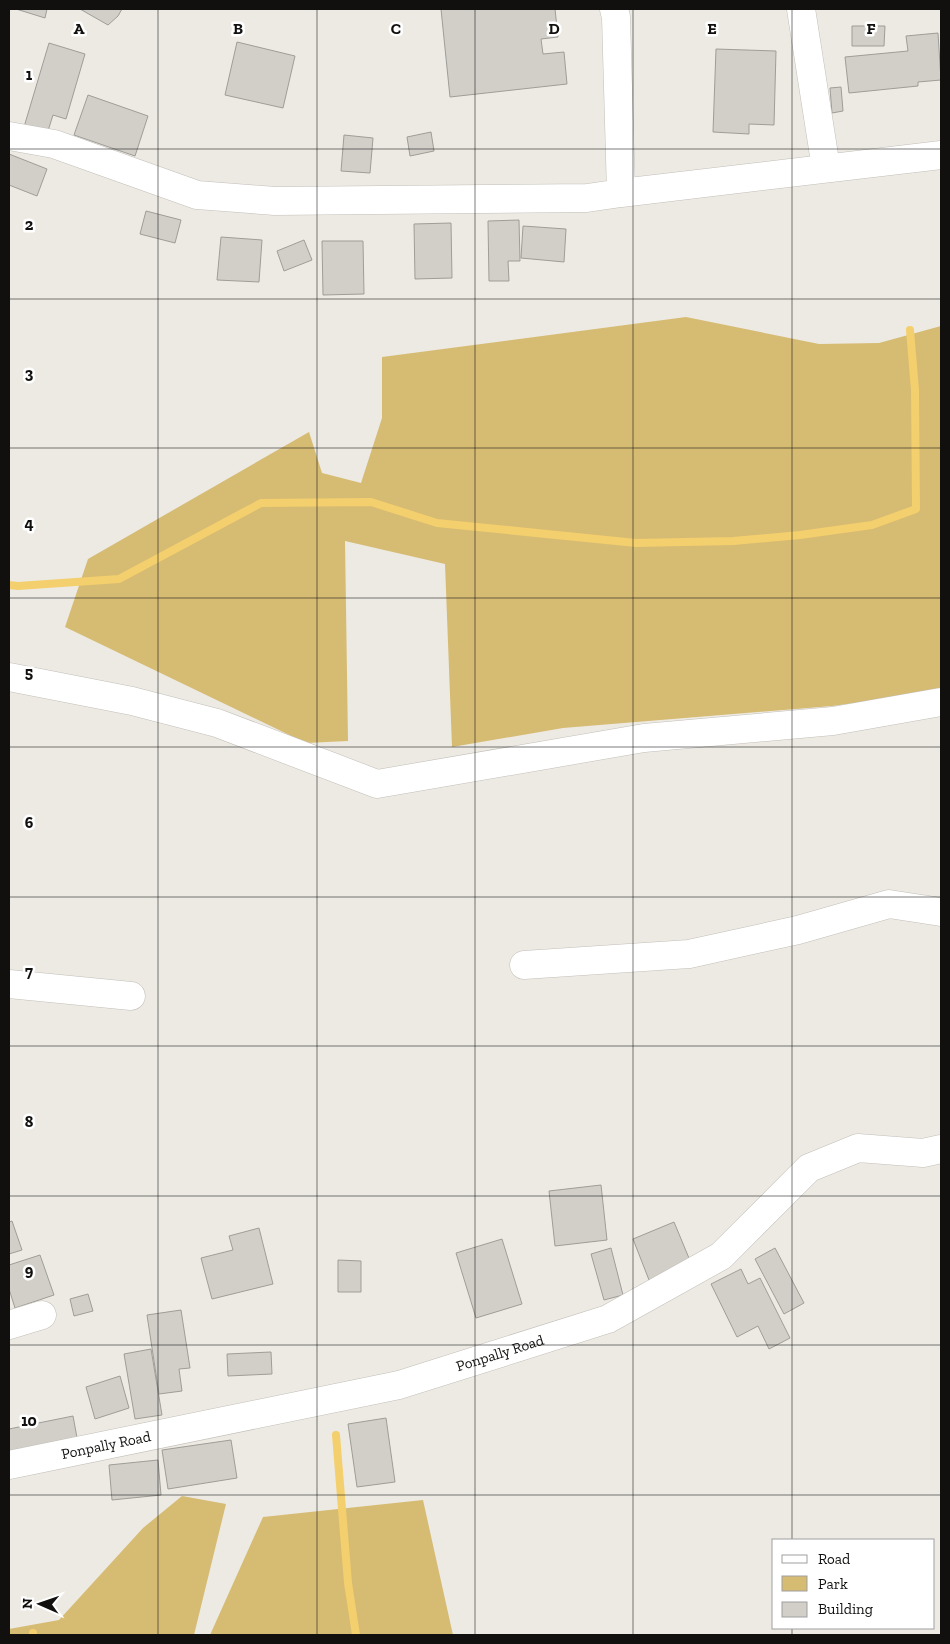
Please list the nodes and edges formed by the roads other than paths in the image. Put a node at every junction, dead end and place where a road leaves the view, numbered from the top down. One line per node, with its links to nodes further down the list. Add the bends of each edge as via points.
1 (614, 9): 6 (street)
2 (800, 9): 5 (street)
3 (9, 136): 6 (street, via 54,144 197,195 285,200 587,198)
4 (941, 155): 5 (street)
5 (826, 168): 6 (street)
6 (621, 192)
7 (9, 677): 8 (street, via 132,701 217,723 377,784 644,738 833,721)
8 (941, 702)
9 (941, 912): 10 (street, via 889,904 798,930 689,954)
10 (524, 965)
11 (9, 984): 12 (street)
12 (131, 996)
13 (941, 1149): 16 (street, Ponpally Road, via 923,1153 858,1148 809,1168 721,1256 608,1319 398,1385)
14 (42, 1315): 15 (street)
15 (9, 1325)
16 (9, 1465)

